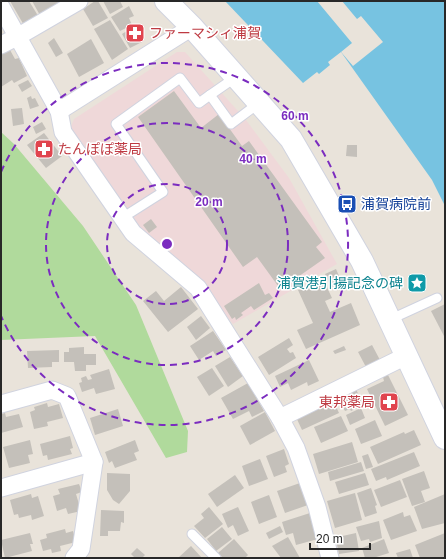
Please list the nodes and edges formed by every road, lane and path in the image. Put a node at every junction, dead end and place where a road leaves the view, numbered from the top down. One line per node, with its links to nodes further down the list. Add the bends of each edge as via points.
1 (79, 1): 5 (street)
2 (166, 1): 4 (street)
3 (1, 7): 5 (street)
4 (192, 27): 7 (street); 10 (street)
5 (18, 37): 6 (street); 10 (street)
6 (1, 45)
7 (236, 77): 8 (lane); 9 (street)
8 (210, 95): 9 (lane, via 231,124); 11 (lane, via 199,103 180,78 116,124 163,192)
9 (259, 103): 13 (street, via 291,139 362,261)
10 (59, 111): 11 (street, via 63,132)
11 (122, 218): 16 (street, via 134,233 198,288)
12 (437, 298): 13 (lane)
13 (389, 320): 14 (street)
14 (406, 356): 16 (street); 17 (street)
15 (1, 404): 18 (street, via 52,390 67,396)
16 (280, 418): 23 (street, via 296,448 317,507)
17 (445, 438)
18 (94, 462): 19 (street); 21 (street, via 81,549)
19 (1, 488)
20 (192, 534): 22 (lane)
21 (74, 558)
22 (216, 558)
23 (330, 558)

